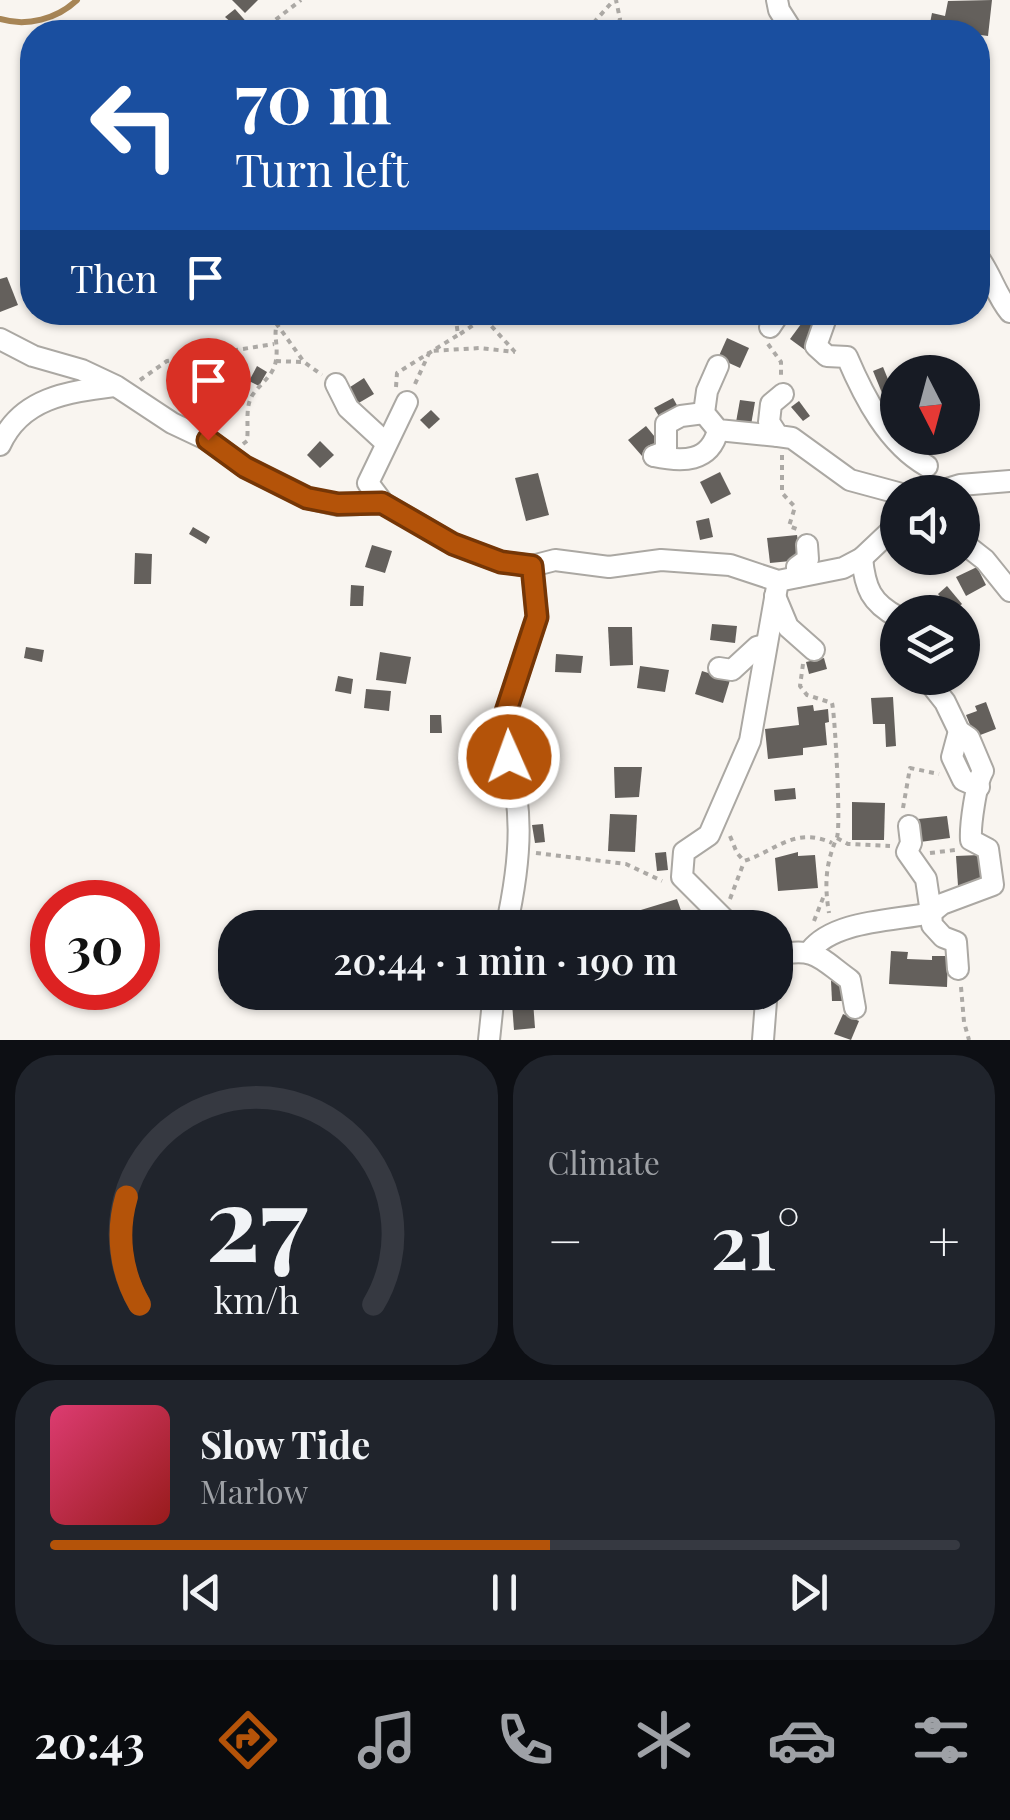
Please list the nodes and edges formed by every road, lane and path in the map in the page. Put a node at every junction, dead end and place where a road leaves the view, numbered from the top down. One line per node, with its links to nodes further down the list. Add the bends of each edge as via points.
1 (300, 0): 3 (path)
2 (615, 0): 4 (path)
3 (275, 20)
4 (597, 20)
5 (990, 273): 6 (street)
6 (1010, 312)
7 (276, 325): 16 (path)
8 (277, 325): 19 (path)
9 (457, 325): 14 (path)
10 (472, 325): 14 (path)
11 (493, 325): 17 (path, via 515,352)
12 (774, 325): 24 (path, via 768,346 781,362)
13 (823, 325): 29 (street, via 816,346 828,356 847,357 890,433)
14 (458, 335): 17 (path)
15 (0, 338): 23 (street)
16 (274, 344): 18 (path); 23 (path, via 167,361)
17 (430, 351): 22 (path, via 397,372); 25 (path)
18 (276, 361): 19 (path); 30 (path, via 253,393 247,441 235,450)
19 (304, 362): 21 (path)
20 (718, 366): 26 (street, via 707,391 711,422)
21 (336, 384): 27 (street, via 348,408)
22 (394, 384)
23 (116, 386): 28 (street, via 77,390 19,413); 30 (street)
24 (783, 394): 26 (street, via 770,404 769,422)
25 (407, 402): 27 (street)
26 (778, 436): 35 (street, via 792,438 850,480); 38 (path, via 782,493 795,506 789,526 803,531)
27 (386, 443): 36 (street, via 368,483)
28 (0, 445)
29 (927, 466): 31 (street); 32 (street)
30 (245, 467): 36 (street, via 307,498)
31 (927, 475)
32 (950, 475)
33 (1010, 481): 34 (street)
34 (980, 483)
35 (880, 488)
36 (382, 503): 41 (street, via 453,544)
37 (880, 541): 40 (street)
38 (807, 545): 42 (street, via 808,559)
39 (980, 556): 43 (street)
40 (862, 558): 42 (street); 44 (street, via 864,585)
41 (532, 566): 42 (street, via 556,560 590,566 660,560 730,565); 57 (street, via 537,617 499,733 520,805)
42 (783, 585): 45 (street); 46 (street, via 788,627)
43 (1010, 591)
44 (880, 608)
45 (765, 645): 47 (street, via 732,670); 60 (street, via 750,741 708,835 684,852 682,877)
46 (814, 650): 54 (path, via 804,657 800,686 834,709)
47 (720, 668)
48 (939, 695): 49 (street)
49 (959, 731): 50 (street, via 952,756); 51 (street, via 974,746 983,772)
50 (958, 771): 51 (street); 53 (path, via 946,776 910,768 903,808)
51 (979, 787): 55 (street)
52 (727, 820): 58 (path)
53 (910, 834): 54 (path, via 898,848); 55 (path, via 923,852 936,854); 65 (street, via 908,852 926,878)
54 (837, 838): 56 (path)
55 (971, 840): 59 (street)
56 (832, 843): 58 (path, via 788,840); 61 (path)
57 (520, 844): 60 (path, via 531,852 626,864 658,880); 62 (street)
58 (744, 862): 64 (path)
59 (1001, 864): 65 (street, via 993,885)
60 (688, 881): 63 (street)
61 (826, 892): 66 (path); 66 (path, via 813,929)
62 (510, 910)
63 (716, 910)
64 (732, 910)
65 (931, 912): 66 (street); 68 (street, via 932,925 956,942)
66 (821, 940): 67 (street); 69 (street, via 850,980)
67 (793, 949)
68 (958, 969): 74 (path)
69 (856, 1008)
70 (492, 1010): 72 (street)
71 (765, 1010): 73 (street)
72 (489, 1040)
73 (763, 1040)
74 (969, 1040)

